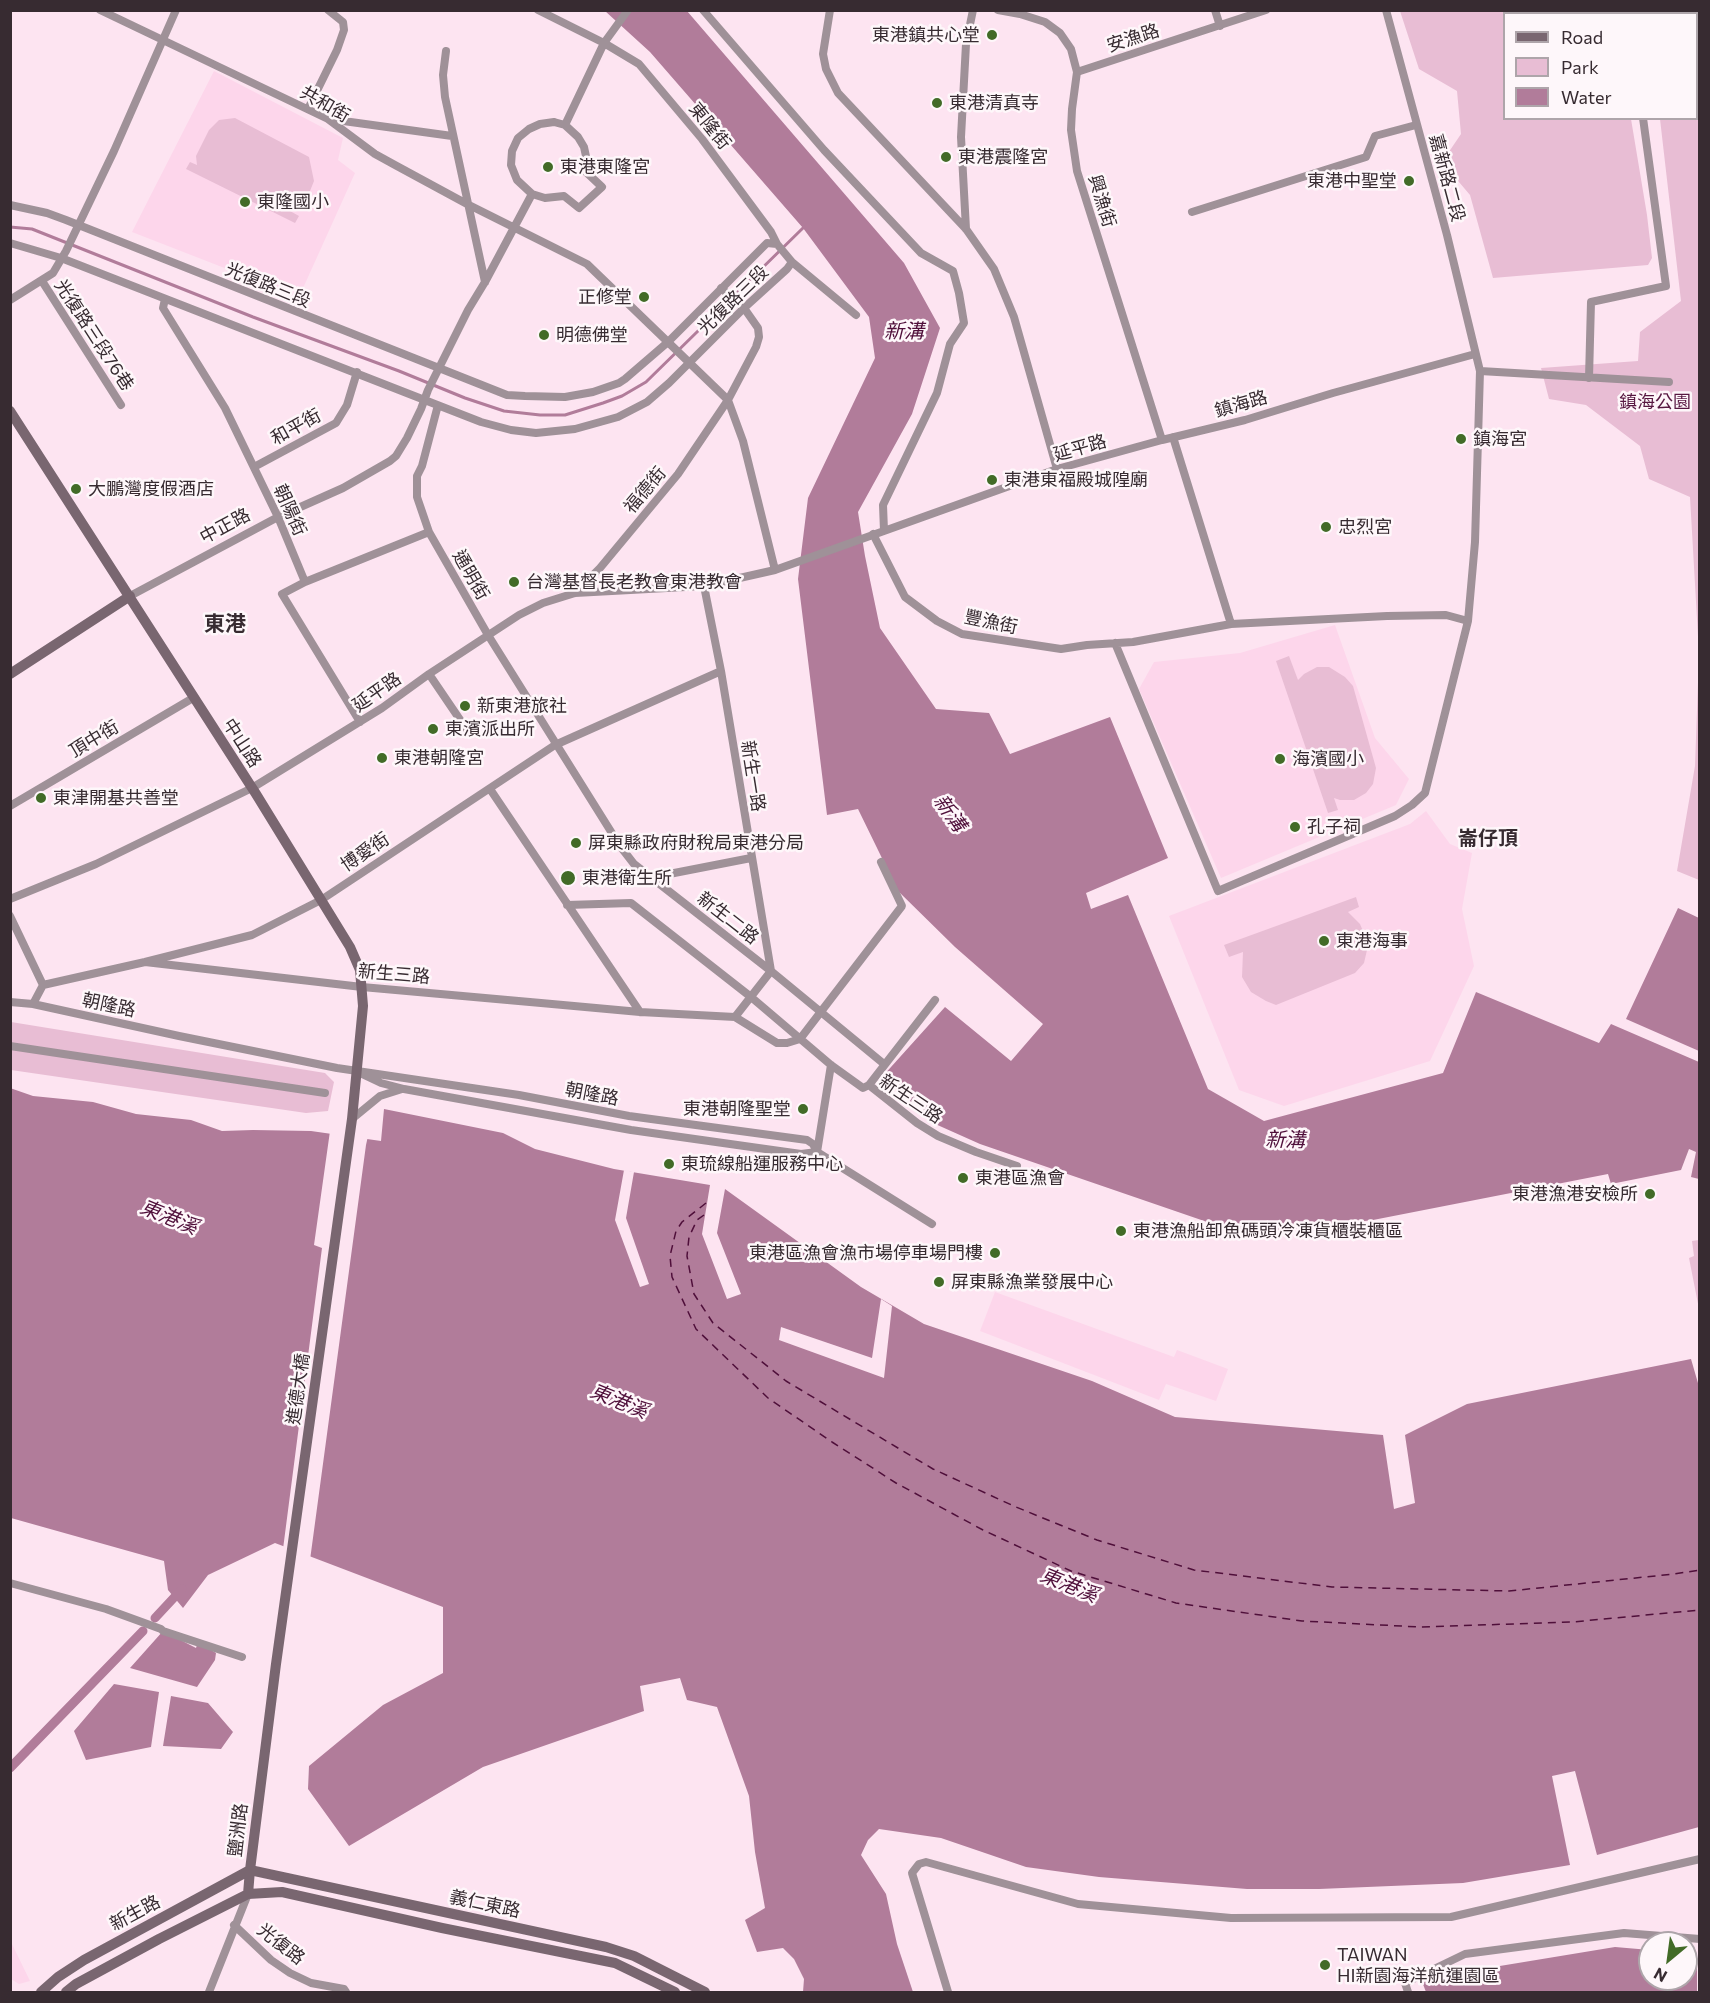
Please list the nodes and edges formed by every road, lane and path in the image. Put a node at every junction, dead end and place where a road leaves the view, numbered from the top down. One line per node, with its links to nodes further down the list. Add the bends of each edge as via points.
1 (100, 10): 14 (street, 共和街)
2 (176, 10): 14 (street)
3 (328, 10): 18 (street, via 343,22 344,30)
4 (538, 10): 15 (street, 東隆街)
5 (628, 10): 15 (street)
6 (703, 10): 60 (street, via 824,150 921,253 953,270 964,323 950,344 937,393 883,505)
7 (830, 10): 30 (street, via 823,54 838,93)
8 (973, 10): 30 (street, via 966,44 961,137)
9 (998, 10): 17 (street, 興漁街, via 1045,21 1071,48)
10 (1215, 10): 13 (street)
11 (1266, 10): 13 (street, 安漁路)
12 (1386, 10): 21 (street, 嘉新路二段)
13 (1220, 26): 17 (street, 安漁路)
14 (163, 39): 18 (street, 共和街); 28 (street)
15 (604, 43): 22 (street); 32 (street, 東隆街, via 639,64 702,139)
16 (446, 51): 23 (street, via 443,75)
17 (1077, 72): 56 (street, 興漁街, via 1071,130 1077,171)
18 (308, 109): 19 (street, 共和街)
19 (328, 119): 23 (street); 25 (street, 共和街, via 375,154)
20 (1643, 120): 48 (street, via 1666,286 1591,302)
21 (1416, 124): 27 (street, via 1375,136 1366,157); 43 (street, 嘉新路二段)
22 (565, 125): 24 (street, via 540,124 518,138 511,165 517,180); 24 (street, via 585,147 585,171 602,187 579,208 564,196 545,198)
23 (452, 136): 25 (street)
24 (532, 194): 29 (street)
25 (467, 204): 29 (street, 共和街); 36 (street)
26 (10, 205): 28 (street, 光復路三段)
27 (1192, 212)
28 (78, 225): 33 (street); 45 (street, 光復路三段)
29 (515, 227): 36 (street); 42 (street, via 586,264)
30 (966, 229): 58 (street, via 994,269 1014,317)
31 (10, 243): 33 (street, 光復路三段)
32 (777, 243): 34 (street, 光復路三段); 37 (street, 光復路三段, via 767,243)
33 (64, 255): 35 (street, via 53,273); 38 (street, 光復路三段)
34 (791, 259): 40 (street, 光復路三段, via 787,270); 41 (street)
35 (42, 281): 39 (street); 52 (street, 光復路三段76巷)
36 (485, 282): 45 (street)
37 (721, 288): 40 (street); 42 (street, 光復路三段)
38 (165, 299): 47 (street, 光復路三段); 57 (street, 朝陽街, via 163,308 225,408)
39 (10, 300)
40 (744, 308): 44 (street, 光復路三段); 51 (street, 福德街, via 758,328 759,337)
41 (856, 315)
42 (670, 344): 44 (street); 45 (street, 光復路三段, via 625,379 593,392 565,397 507,395)
43 (1475, 354): 46 (street); 55 (street, 鎮海路)
44 (687, 359): 51 (street); 53 (street, 光復路三段, via 647,402 618,417 575,429 536,433 511,430)
45 (439, 368): 50 (street, 中正路)
46 (1480, 371): 48 (street); 68 (street, via 1476,542)
47 (357, 372): 50 (street, 光復路三段); 57 (street, 和平街, via 347,405 336,423)
48 (1589, 378): 49 (street)
49 (1669, 382)
50 (424, 399): 53 (street, 光復路三段); 59 (street, 中正路, via 408,438 390,461 343,489)
51 (729, 400): 63 (street); 66 (street, 福德街, via 678,474)
52 (122, 405)
53 (438, 405): 61 (street, 通明街, via 417,476 417,497)
54 (11, 414): 67 (street, 中山路)
55 (1173, 437): 56 (street, 延平路); 69 (street)
56 (1162, 440): 58 (street, 延平路)
57 (254, 467): 59 (street, 朝陽街)
58 (1057, 470): 60 (street, 延平路)
59 (278, 517): 64 (street, 朝陽街); 67 (street, 中正路)
60 (884, 531): 62 (street, 延平路)
61 (429, 532): 64 (street); 70 (street, 通明街)
62 (873, 534): 63 (street, 延平路); 71 (street, 豐漁街, via 905,597 962,633 1061,649)
63 (775, 570): 65 (street, 延平路)
64 (305, 582): 76 (street, via 282,594)
65 (705, 585): 66 (street, 延平路); 72 (street, 新生一路)
66 (575, 593): 70 (street, 延平路, via 539,605)
67 (130, 596): 73 (street, 中正路); 75 (street, 中山路)
68 (1468, 621): 69 (street, via 1446,615); 71 (street, via 1425,793 1395,816 1218,891)
69 (1231, 624): 71 (street, 豐漁街)
70 (488, 635): 74 (street, 延平路); 78 (street, 通明街)
71 (1115, 643)
72 (721, 671): 78 (street, 博愛街); 82 (street, 新生一路)
73 (10, 674)
74 (429, 674): 76 (street, 延平路); 77 (street)
75 (193, 698): 79 (street, 中山路); 81 (street, 頂中街)
76 (360, 722): 79 (street, 延平路)
77 (467, 730)
78 (555, 745): 80 (street, 博愛街); 84 (street, 新生二路, via 620,846 634,864)
79 (252, 788): 85 (street, 延平路, via 96,864); 86 (street, 中山路)
80 (489, 789): 86 (street, 博愛街); 87 (street)
81 (10, 806)
82 (751, 858): 84 (street, via 664,875); 90 (street, 新生一路)
83 (881, 862): 98 (street, via 902,906)
84 (658, 882): 90 (street, 新生二路)
85 (10, 899)
86 (321, 900): 89 (street, 博愛街, via 252,935); 92 (street, 中山路, via 350,946)
87 (567, 905): 93 (street, 新生三路, via 631,903); 97 (street)
88 (10, 915): 91 (street)
89 (145, 962): 91 (street, 博愛街); 92 (street, 新生三路)
90 (771, 971): 93 (street); 98 (street, 新生二路)
91 (43, 985): 96 (street)
92 (362, 987): 97 (street, 新生三路); 104 (street, 中山路)
93 (751, 997): 99 (street); 100 (street, 新生三路)
94 (935, 1000): 102 (street)
95 (10, 1002): 96 (street)
96 (33, 1004): 104 (street, 朝隆路)
97 (640, 1012): 99 (street, 新生三路)
98 (820, 1013): 100 (street); 102 (street, 新生二路)
99 (735, 1017): 100 (street, 新生三路, via 777,1043)
100 (800, 1039): 103 (street, 新生三路)
101 (10, 1046): 107 (street)
102 (884, 1064): 105 (street)
103 (831, 1065): 105 (street, 新生三路, via 862,1088); 109 (street)
104 (356, 1071): 106 (street, 朝隆路); 108 (street, 中山路); 109 (street, 朝隆路, via 519,1095 632,1117 807,1140)
105 (868, 1085): 110 (street, 新生三路, via 938,1136)
106 (404, 1089): 108 (street, via 380,1096); 109 (street, 朝隆路, via 658,1134 801,1154)
107 (325, 1093)
108 (352, 1119): 114 (street, 進德大橋)
109 (817, 1152): 111 (street, 朝隆路)
110 (1017, 1166)
111 (932, 1224)
112 (10, 1583): 113 (street, via 106,1609)
113 (242, 1657)
114 (276, 1664): 116 (street, 鹽洲路)
115 (1700, 1859): 129 (street, via 1451,1917 1231,1918 1078,1904 926,1862 912,1873)
116 (250, 1870): 117 (street, 鹽洲路); 118 (street, 義仁東路); 124 (street, 新生路, via 84,1960)
117 (248, 1894): 119 (street, 鹽洲路); 120 (street, 義仁東路, via 282,1892); 125 (street, 新生路)
118 (444, 1912): 120 (street); 122 (street, 義仁東路, via 606,1947)
119 (234, 1926): 126 (street, 鹽洲路); 127 (street, 光復路, via 290,1972 311,1983)
120 (442, 1928): 123 (street, 義仁東路, via 615,1963)
121 (1700, 1939): 130 (street, via 1624,1933 1465,1954 1405,1983)
122 (672, 1975): 123 (street); 128 (street, 義仁東路)
123 (670, 1990)
124 (41, 1992)
125 (66, 1992)
126 (209, 1992)
127 (346, 1992)
128 (705, 1992)
129 (948, 1992)
130 (1408, 1992)

